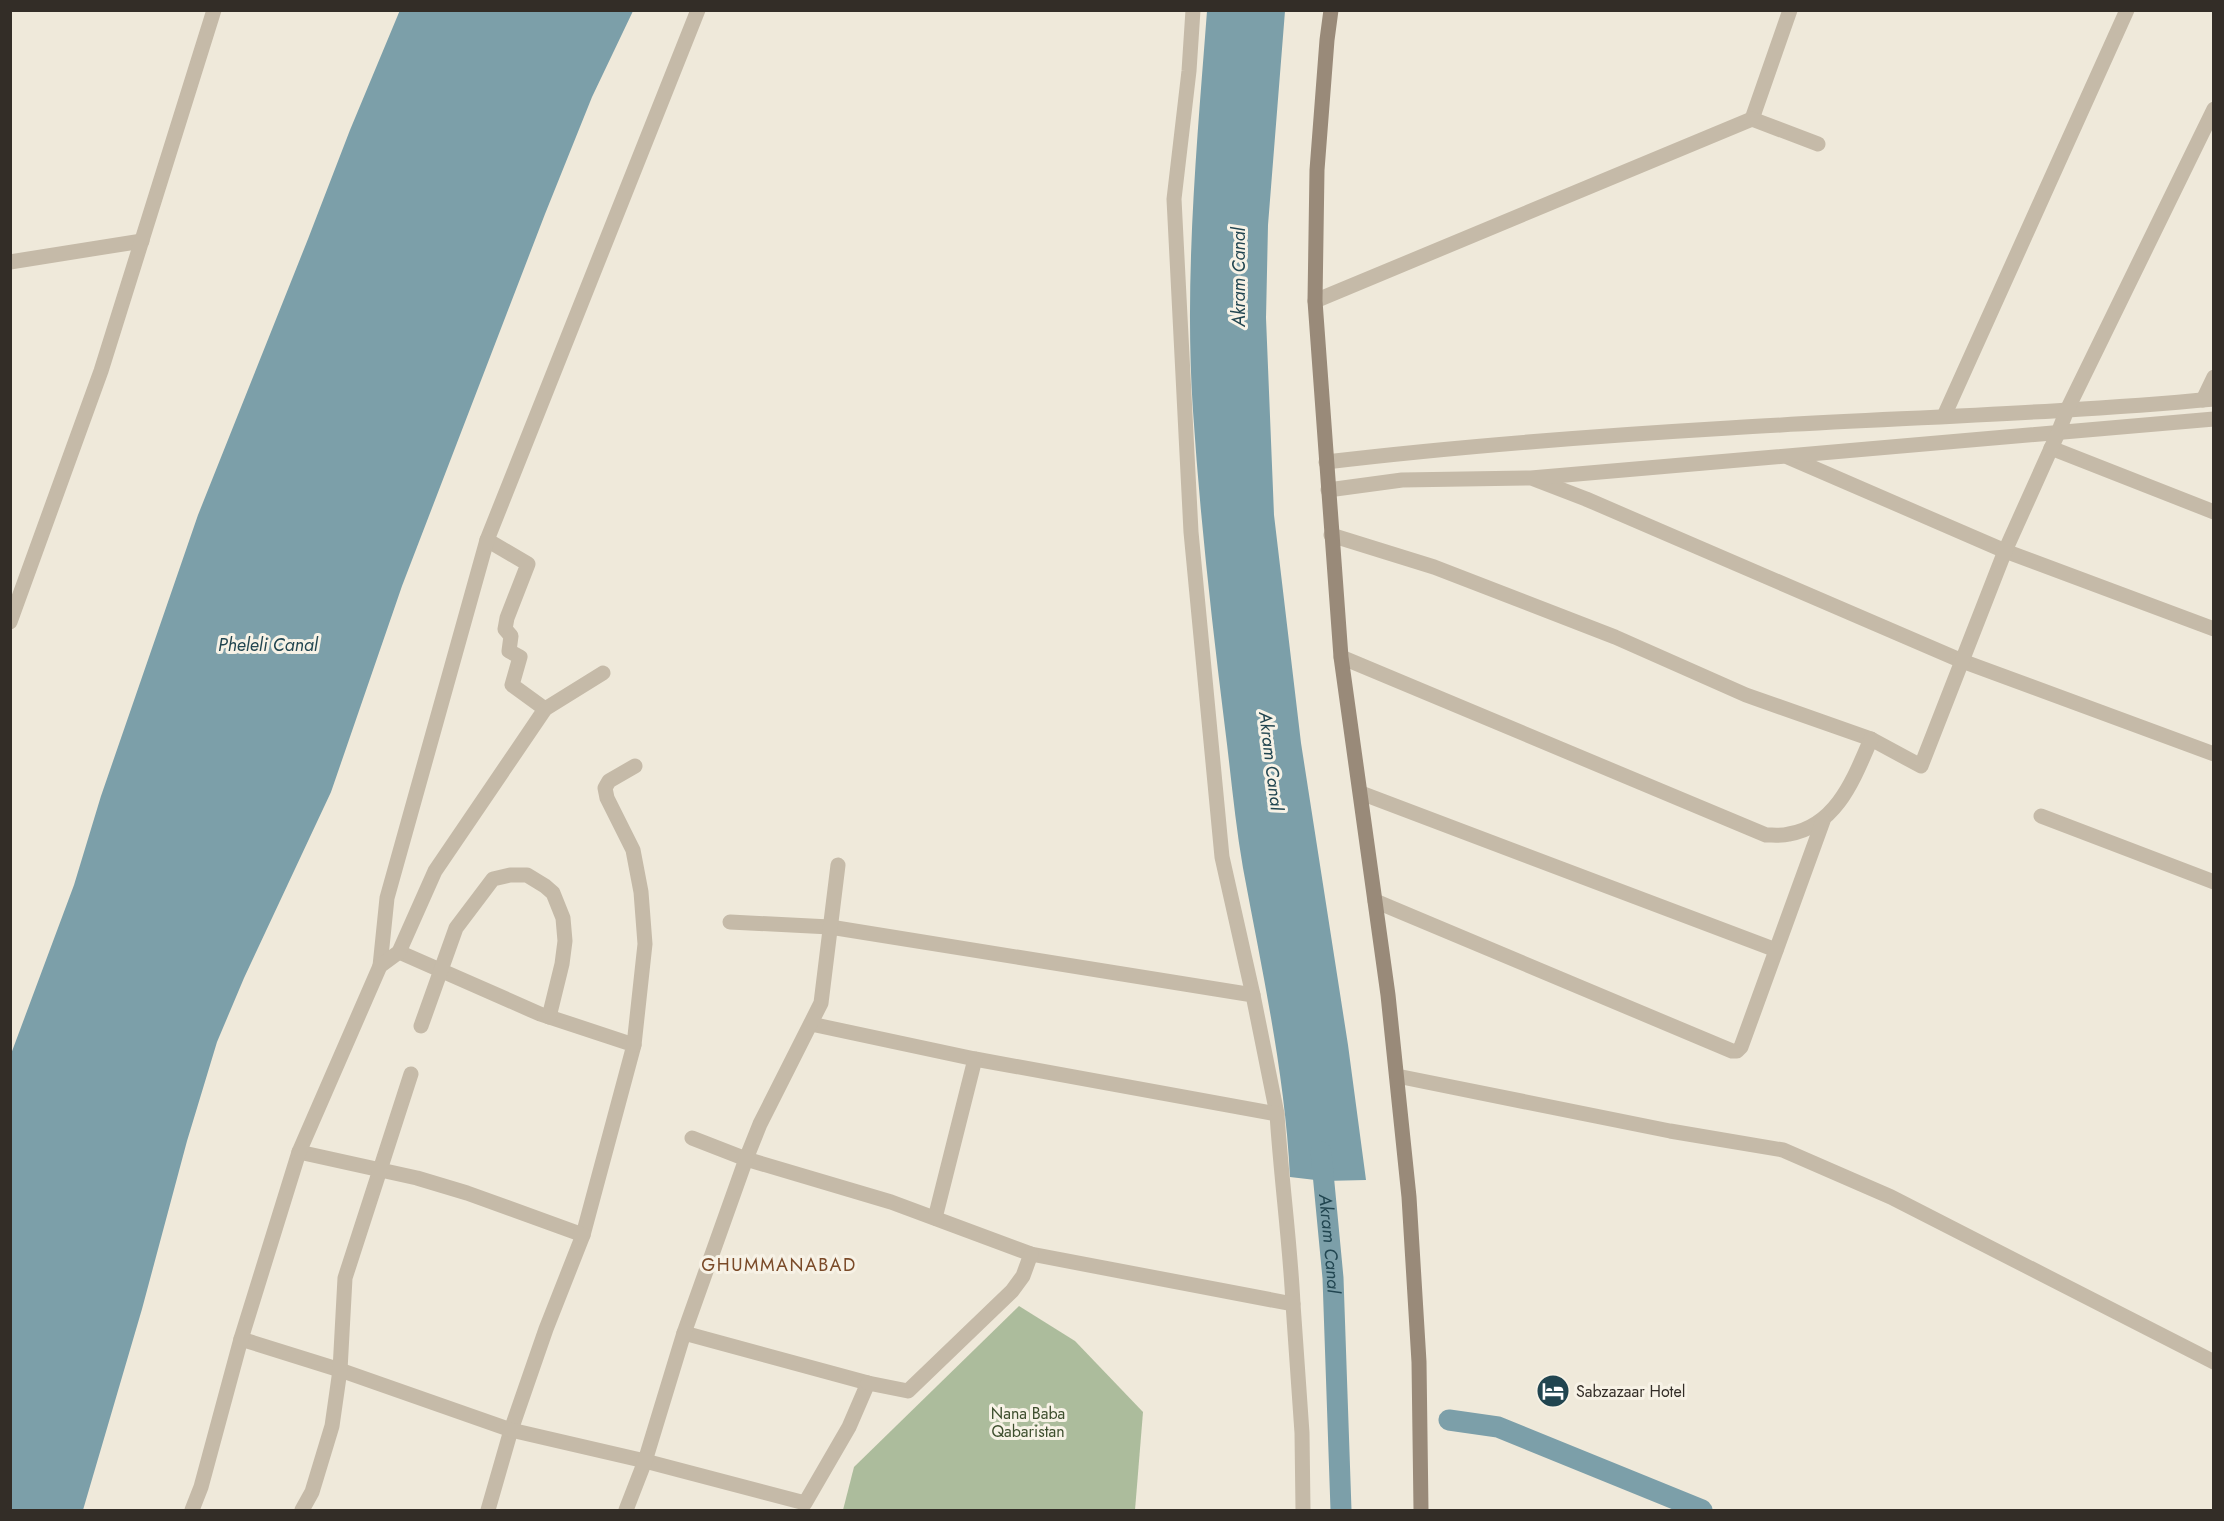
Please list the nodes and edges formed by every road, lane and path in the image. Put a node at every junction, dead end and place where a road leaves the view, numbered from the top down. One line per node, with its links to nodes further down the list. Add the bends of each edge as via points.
1 (214, 10): 10 (street)
2 (698, 10): 26 (street)
3 (1193, 10): 49 (street, via 1174,199 1191,532 1222,857)
4 (1331, 10): 12 (street, via 1317,170)
5 (1790, 10): 8 (street)
6 (2127, 10): 16 (street)
7 (2214, 109): 15 (street)
8 (1752, 119): 9 (street); 12 (street)
9 (1818, 144)
10 (142, 242): 11 (street); 28 (street, via 101,371)
11 (10, 262)
12 (1315, 301): 21 (street)
13 (2214, 377): 14 (street)
14 (2208, 399): 15 (street)
15 (2067, 410): 16 (street); 18 (street)
16 (1944, 416): 21 (street, via 1727,428)
17 (2214, 419): 18 (street)
18 (2058, 433): 19 (street); 20 (street)
19 (2051, 448): 24 (street); 27 (street)
20 (1786, 456): 22 (street); 27 (street)
21 (1326, 462): 23 (street)
22 (1532, 478): 23 (street, via 1402,480); 31 (street)
23 (1328, 490): 25 (street)
24 (2214, 512)
25 (1331, 535): 30 (street); 34 (street, via 1434,567 1615,637 1746,695)
26 (487, 540): 33 (street, via 528,564 505,629 511,636 508,651 520,657 512,685); 47 (street, via 387,898)
27 (2005, 551): 29 (street); 31 (street)
28 (10, 622)
29 (2214, 629)
30 (1341, 657): 37 (street); 39 (street, via 1766,835 1790,834)
31 (1962, 661): 34 (street, via 1921,766); 35 (street)
32 (603, 673): 33 (street)
33 (545, 709): 46 (street, via 435,871)
34 (1871, 739): 39 (street, via 1850,788)
35 (2214, 754)
36 (635, 765): 53 (street, via 609,781 605,788 633,850 641,892 645,944)
37 (1361, 793): 42 (street); 45 (street)
38 (2041, 816): 41 (street)
39 (1823, 820): 45 (street)
40 (838, 865): 44 (street)
41 (2214, 882)
42 (1375, 901): 45 (street, via 1732,1051 1741,1047); 56 (street)
43 (730, 922): 44 (street)
44 (830, 927): 49 (street); 51 (street, via 821,1003)
45 (1776, 950)
46 (399, 952): 47 (street); 48 (street)
47 (380, 966): 59 (street)
48 (441, 971): 50 (street); 50 (street, via 456,928 492,879 526,875 554,893 563,918 562,964); 52 (street)
49 (1252, 995): 57 (street)
50 (549, 1017): 53 (street)
51 (811, 1024): 54 (street); 60 (street)
52 (421, 1026)
53 (634, 1045): 63 (street)
54 (975, 1059): 57 (street); 62 (street)
55 (411, 1074): 61 (street)
56 (1397, 1077): 68 (street, via 1783,1150 1891,1197); 78 (street, via 1419,1362)
57 (1277, 1114): 65 (street)
58 (692, 1138): 60 (street)
59 (299, 1152): 61 (street); 67 (street)
60 (746, 1159): 62 (street); 66 (street)
61 (379, 1171): 63 (street, via 467,1193); 69 (street, via 345,1278)
62 (935, 1218): 64 (street)
63 (583, 1235): 71 (street)
64 (1031, 1254): 65 (street); 70 (street, via 1012,1291 908,1392)
65 (1293, 1305): 77 (street)
66 (684, 1333): 70 (street); 72 (street)
67 (241, 1339): 69 (street); 73 (street)
68 (2214, 1362)
69 (340, 1370): 71 (street); 74 (street, via 332,1426 312,1492)
70 (868, 1383): 72 (street, via 849,1427 805,1503)
71 (511, 1430): 72 (street); 75 (street)
72 (645, 1461): 76 (street)
73 (192, 1510)
74 (302, 1510)
75 (488, 1510)
76 (626, 1510)
77 (1303, 1510)
78 (1421, 1510)

